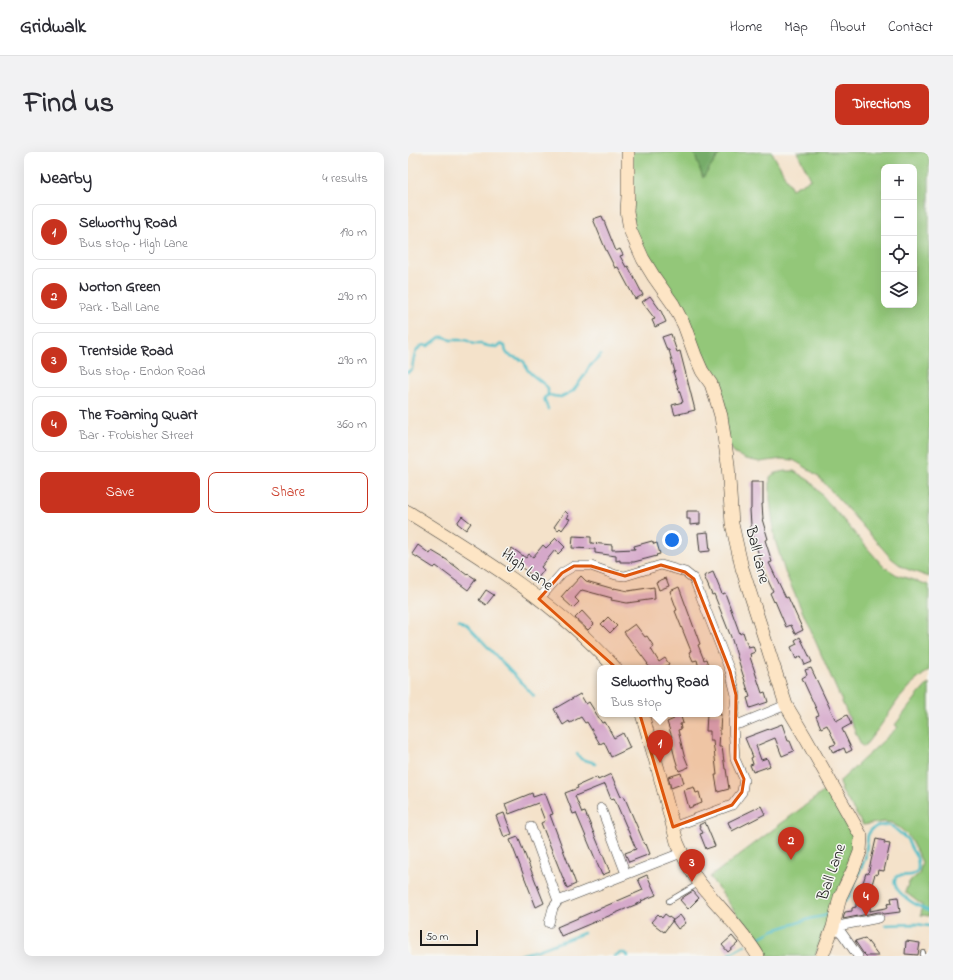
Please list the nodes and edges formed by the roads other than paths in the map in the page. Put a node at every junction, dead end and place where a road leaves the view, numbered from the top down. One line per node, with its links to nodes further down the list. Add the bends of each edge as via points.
1 (628, 152): 5 (street, Ball Lane, via 627,211 630,230 643,259 674,304 717,402 728,464 732,524 740,561)
2 (408, 512): 3 (street, High Lane, via 474,553)
3 (539, 599): 4 (street, High Lane, via 573,626); 7 (street, via 562,573 574,566 591,566 625,576 661,566 684,572 694,579 730,671 736,695)
4 (612, 665)
5 (786, 706): 7 (street); 18 (street, Ball Lane, via 861,836 860,852 840,897)
6 (643, 717): 10 (street)
7 (733, 725): 10 (street, via 735,759 744,778 742,792 732,805)
8 (601, 808): 12 (street)
9 (531, 827): 14 (street)
10 (673, 827): 11 (street)
11 (681, 853): 12 (street); 13 (street)
12 (626, 874): 14 (street)
13 (700, 883): 15 (lane); 19 (street)
14 (558, 901): 17 (street, via 553,908)
15 (669, 901)
16 (879, 918): 18 (street)
17 (550, 923)
18 (833, 925): 20 (street, Ball Lane); 21 (street)
19 (757, 953)
20 (822, 956)
21 (858, 956)

